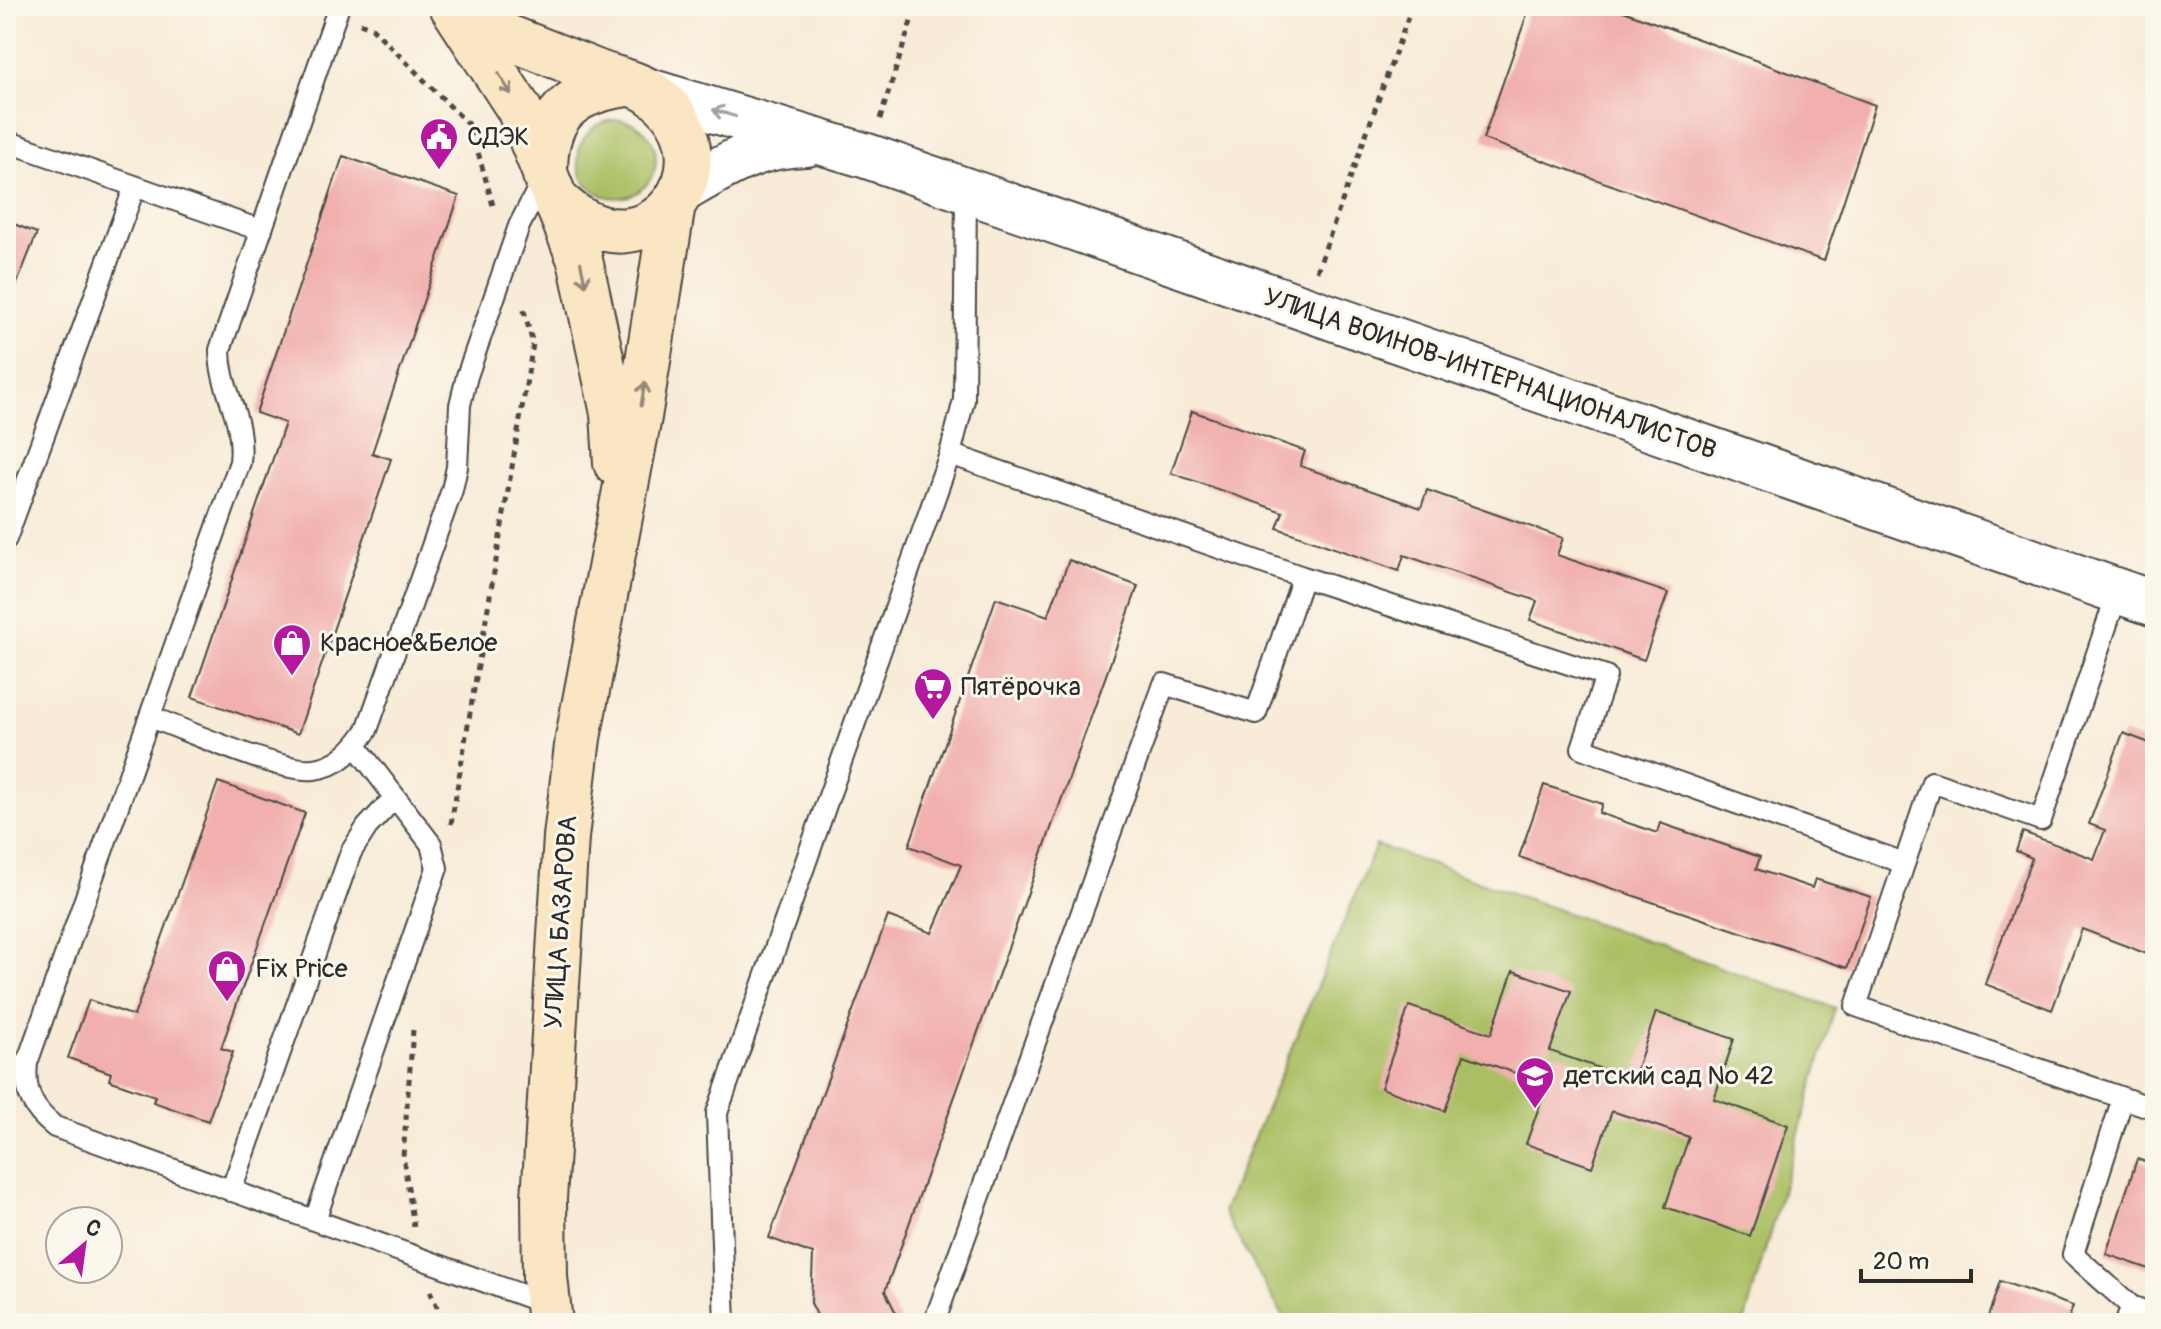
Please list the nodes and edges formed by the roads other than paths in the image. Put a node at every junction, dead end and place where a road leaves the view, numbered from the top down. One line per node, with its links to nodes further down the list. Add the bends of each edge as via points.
1 (338, 10): 10 (lane)
2 (447, 10): 3 (main road, УЛИЦА БАЗАРОВА); 7 (main road, УЛИЦА БАЗАРОВА, one-way to 7, via 519,109)
3 (638, 87): 5 (street, УЛИЦА ВОИНОВ-ИНТЕРНАЦИОНАЛИСТОВ, one-way to 3); 7 (main road, УЛИЦА БАЗАРОВА, via 600,88 574,99 555,120 545,146); 9 (main road, УЛИЦА БАЗАРОВА, via 676,114 688,144 689,172)
4 (6, 141): 6 (lane)
5 (825, 144): 8 (street, УЛИЦА ВОИНОВ-ИНТЕРНАЦИОНАЛИСТОВ); 9 (street, via 782,144 747,152)
6 (135, 186): 10 (lane); 13 (lane)
7 (551, 188): 9 (main road, via 577,221 604,232 633,231 659,219); 12 (main road, УЛИЦА БАЗАРОВА, one-way to 12, via 580,260 613,413); 17 (lane, via 529,204 463,389 452,490 367,730)
8 (966, 192): 11 (lane, via 964,400); 15 (street, УЛИЦА ВОИНОВ-ИНТЕРНАЦИОНАЛИСТОВ)
9 (677, 197): 12 (main road, УЛИЦА БАЗАРОВА, one-way to 9)
10 (260, 230): 16 (lane, via 220,350 238,416 240,462)
11 (950, 454): 14 (lane); 27 (lane, via 717,1113)
12 (618, 525): 24 (main road, УЛИЦА БАЗАРОВА, via 578,738 566,837 544,1199)
13 (6, 539)
14 (1303, 577): 19 (lane, via 1606,676 1582,748); 28 (lane, via 1256,713 1164,684)
15 (2137, 598): 19 (lane, via 2041,820 1932,782)
16 (150, 717): 17 (lane, via 298,770 331,765); 22 (lane, via 27,1063 25,1083 38,1114 55,1127)
17 (356, 746): 18 (lane)
18 (395, 797): 22 (lane, via 351,852); 23 (lane, via 431,844 436,876)
19 (1904, 863): 20 (lane, via 1856,1006)
20 (2123, 1098): 21 (lane); 25 (lane, via 2073,1254)
21 (2155, 1109)
22 (231, 1191): 23 (lane)
23 (315, 1220): 24 (lane)
24 (548, 1313)
25 (2128, 1315): 26 (lane)
26 (2155, 1315)
27 (725, 1323)
28 (934, 1323)

